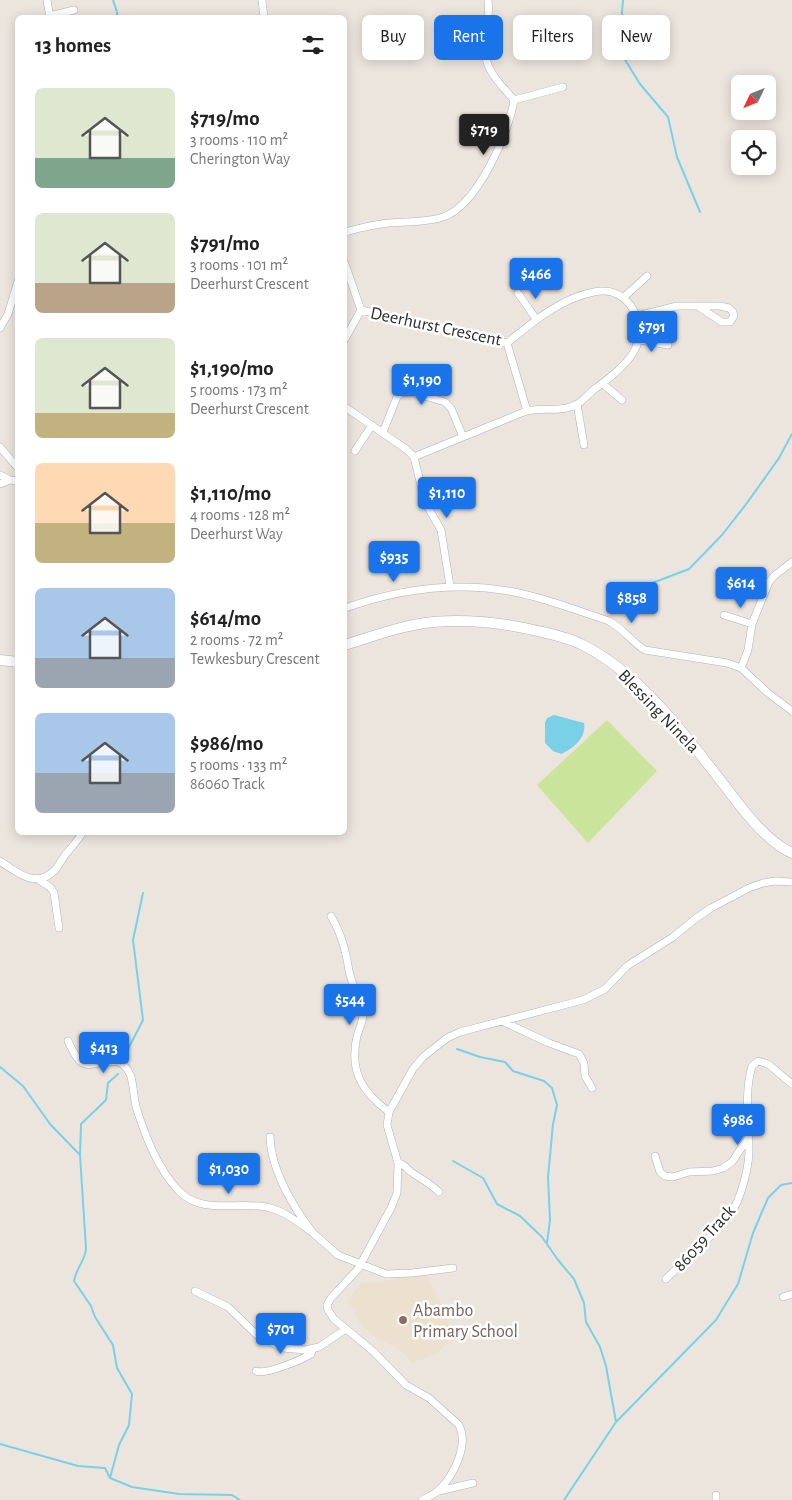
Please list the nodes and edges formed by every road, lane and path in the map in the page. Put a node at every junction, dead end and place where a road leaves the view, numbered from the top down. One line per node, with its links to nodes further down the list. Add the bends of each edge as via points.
1 (47, 0): 5 (street)
2 (262, 0): 7 (street)
3 (488, 0): 9 (street, via 487,62 491,72)
4 (74, 10): 6 (street)
5 (50, 15)
6 (57, 15)
7 (264, 15)
8 (563, 87): 9 (street)
9 (514, 100): 10 (street, via 493,162 455,212 431,220 387,223)
10 (347, 232)
11 (347, 270): 17 (street)
12 (647, 276): 15 (street)
13 (15, 291): 20 (street)
14 (518, 292): 19 (street)
15 (623, 298): 18 (street); 19 (street, Deerhurst Crescent, via 609,291 594,292 566,301)
16 (699, 307): 18 (street, via 677,306)
17 (361, 310): 21 (street, Deerhurst Crescent); 23 (street, Deerhurst Crescent)
18 (637, 316): 22 (street)
19 (536, 320): 23 (street, Deerhurst Crescent)
20 (0, 328)
21 (347, 335)
22 (640, 340): 24 (street); 25 (street, via 625,364)
23 (507, 343): 29 (street)
24 (668, 345)
25 (603, 384): 26 (street); 27 (street)
26 (622, 400)
27 (577, 404): 29 (street); 33 (street)
28 (347, 408): 30 (street)
29 (528, 411): 32 (street)
30 (372, 425): 31 (street); 35 (street)
31 (383, 432): 32 (street, via 397,397 410,392 449,404); 36 (street)
32 (463, 437): 36 (street)
33 (584, 445)
34 (0, 446): 37 (street)
35 (355, 452)
36 (414, 456): 41 (street)
37 (15, 464)
38 (0, 476): 39 (street)
39 (14, 481): 42 (street)
40 (452, 481): 41 (street)
41 (420, 483): 44 (street, via 425,502 441,530)
42 (0, 484)
43 (792, 562): 47 (street, via 769,582)
44 (450, 586): 45 (street, via 384,596); 51 (street, via 515,592 609,621 645,650)
45 (347, 607)
46 (724, 615): 47 (street)
47 (752, 624): 51 (street)
48 (347, 644): 54 (street, Blessing Ninela, via 432,622 498,622 583,645 607,659 635,683 679,727 772,841)
49 (0, 660): 50 (street)
50 (15, 662)
51 (741, 668): 52 (street)
52 (792, 711)
53 (81, 835): 56 (street, via 56,869)
54 (792, 853)
55 (0, 861): 56 (street, via 17,873)
56 (39, 880): 59 (street, via 54,893)
57 (792, 882): 60 (street, via 763,883 711,908 627,966 596,995)
58 (331, 916): 64 (street, via 342,938 363,1016 354,1059 357,1074 372,1098)
59 (60, 928)
60 (502, 1021): 63 (street, via 579,1054); 64 (street, via 460,1032 434,1047 413,1069)
61 (68, 1041): 72 (street, via 83,1064 114,1061 124,1064 130,1075 139,1116 163,1170 179,1191 210,1206 255,1206 282,1212)
62 (792, 1084): 66 (street, 86059 Track, via 768,1064 758,1061 752,1066 747,1094)
63 (592, 1088)
64 (389, 1112): 68 (street, via 387,1125)
65 (270, 1137): 72 (street, via 272,1158 285,1190)
66 (748, 1138): 67 (street, via 728,1166 713,1171 665,1176 660,1172); 75 (street, 86059 Track, via 749,1152 743,1183 732,1212)
67 (655, 1156)
68 (398, 1163): 69 (street); 70 (street)
69 (409, 1171): 70 (street, via 407,1176); 71 (street, via 426,1180)
70 (398, 1178): 73 (street, via 391,1208)
71 (438, 1192)
72 (313, 1233): 73 (street, via 338,1255)
73 (362, 1264): 74 (street, via 386,1274); 79 (street, via 328,1305 331,1315)
74 (453, 1268)
75 (666, 1279)
76 (195, 1291): 80 (street, via 228,1307 248,1328 271,1343 283,1348)
77 (792, 1294): 78 (street)
78 (783, 1297)
79 (346, 1329): 80 (street); 83 (street, via 406,1385 428,1398 459,1425 463,1440 459,1459)
80 (312, 1349): 81 (street, via 311,1354 298,1361 263,1372)
81 (256, 1371)
82 (473, 1484): 83 (street)
83 (439, 1491): 84 (street)
84 (422, 1500)

